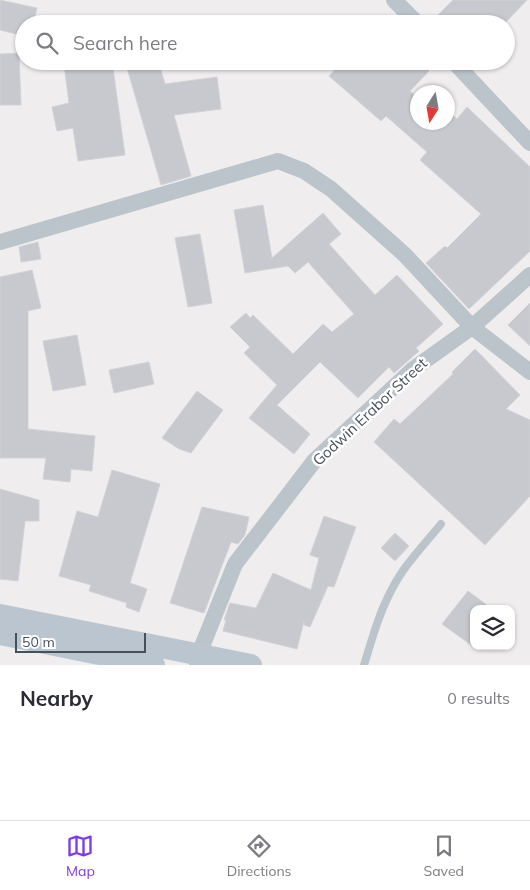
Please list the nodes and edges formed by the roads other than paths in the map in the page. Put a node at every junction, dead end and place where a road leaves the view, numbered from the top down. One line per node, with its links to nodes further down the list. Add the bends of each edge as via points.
1 (394, 0): 2 (street)
2 (409, 15)
3 (461, 70): 4 (street)
4 (530, 143)
5 (0, 242): 7 (street, via 278,161 304,171 331,189 405,255)
6 (530, 275): 7 (street, Godwin Erabor Street)
7 (472, 327): 8 (street); 12 (street, Godwin Erabor Street, via 412,370 315,460 235,564)
8 (530, 372)
9 (441, 524): 15 (lane, via 392,588)
10 (0, 615): 12 (street)
11 (0, 634): 13 (street)
12 (198, 660): 14 (street)
13 (154, 665)
14 (251, 665)
15 (364, 665)

